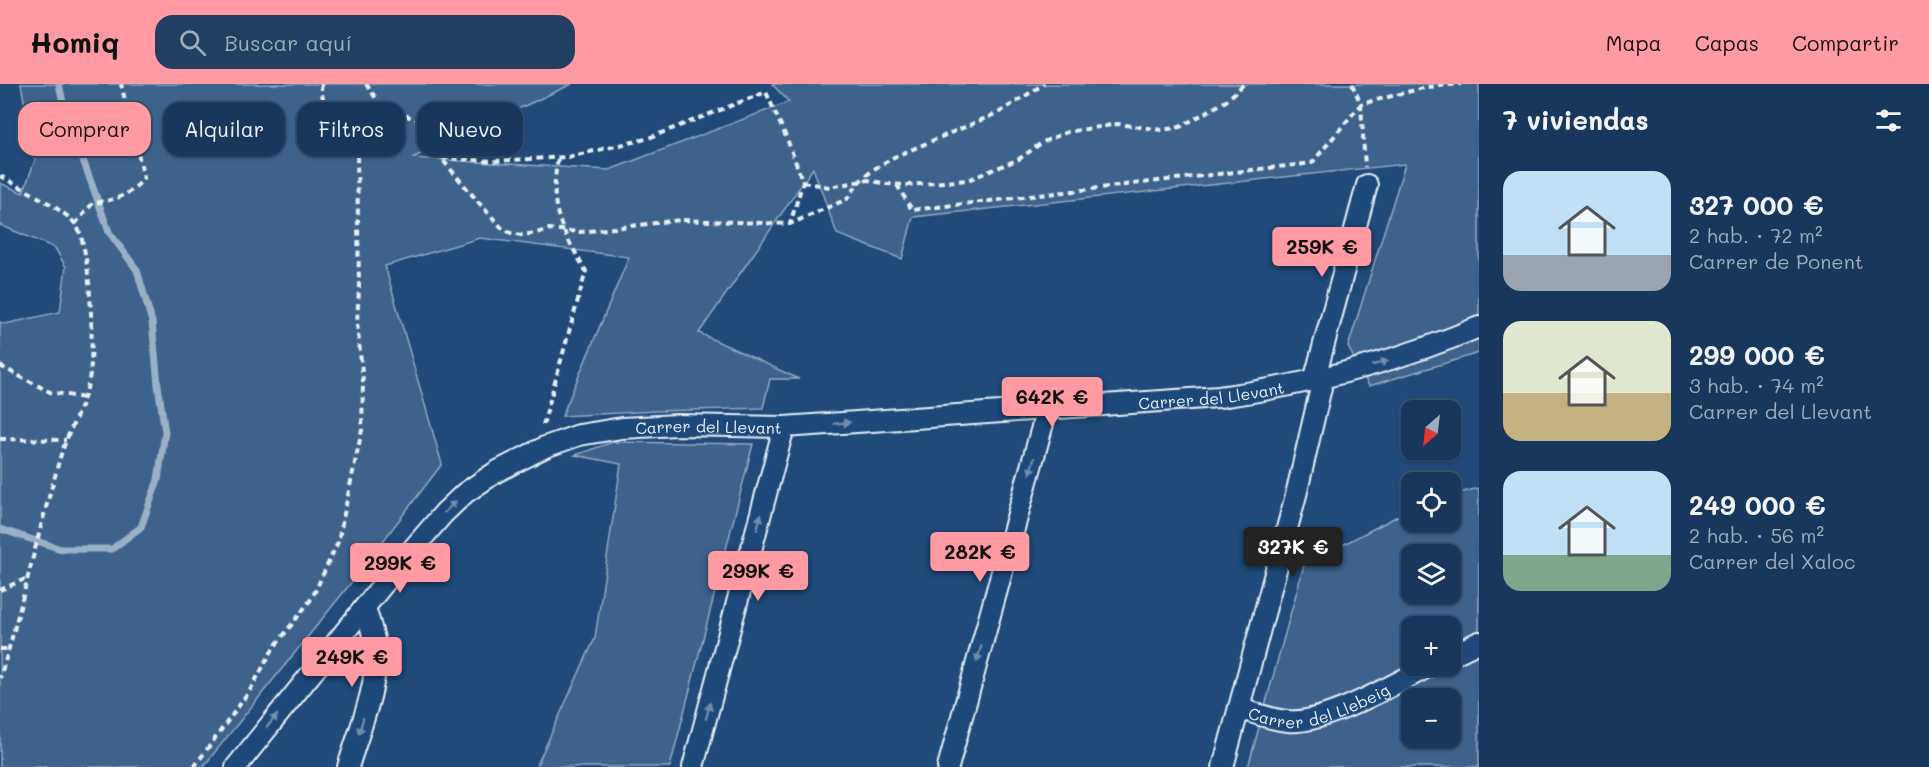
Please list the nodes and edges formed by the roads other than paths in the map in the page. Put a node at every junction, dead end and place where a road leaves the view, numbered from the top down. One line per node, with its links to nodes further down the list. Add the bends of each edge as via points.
1 (1367, 185): 3 (street)
2 (1479, 327): 3 (street, one-way to 2, via 1403,357)
3 (1319, 380): 4 (street, Carrer del Llevant, via 1219,397); 10 (street, via 1296,495)
4 (1047, 409): 5 (street, Carrer del Llevant, one-way to 4); 14 (street, one-way to 14)
5 (784, 427): 6 (street, Carrer del Llevant, one-way to 5, via 465,493 535,451 579,435 622,428); 13 (street, one-way to 5)
6 (365, 607): 11 (street, Carrer del Llevant, one-way to 6); 12 (street, one-way to 12, via 375,644 374,673)
7 (1479, 642): 8 (street)
8 (1461, 651)
9 (1409, 676): 10 (street, Carrer del Llebeig, via 1310,720 1288,721)
10 (1239, 708): 15 (street)
11 (236, 767)
12 (348, 767)
13 (693, 767)
14 (948, 767)
15 (1223, 767)

